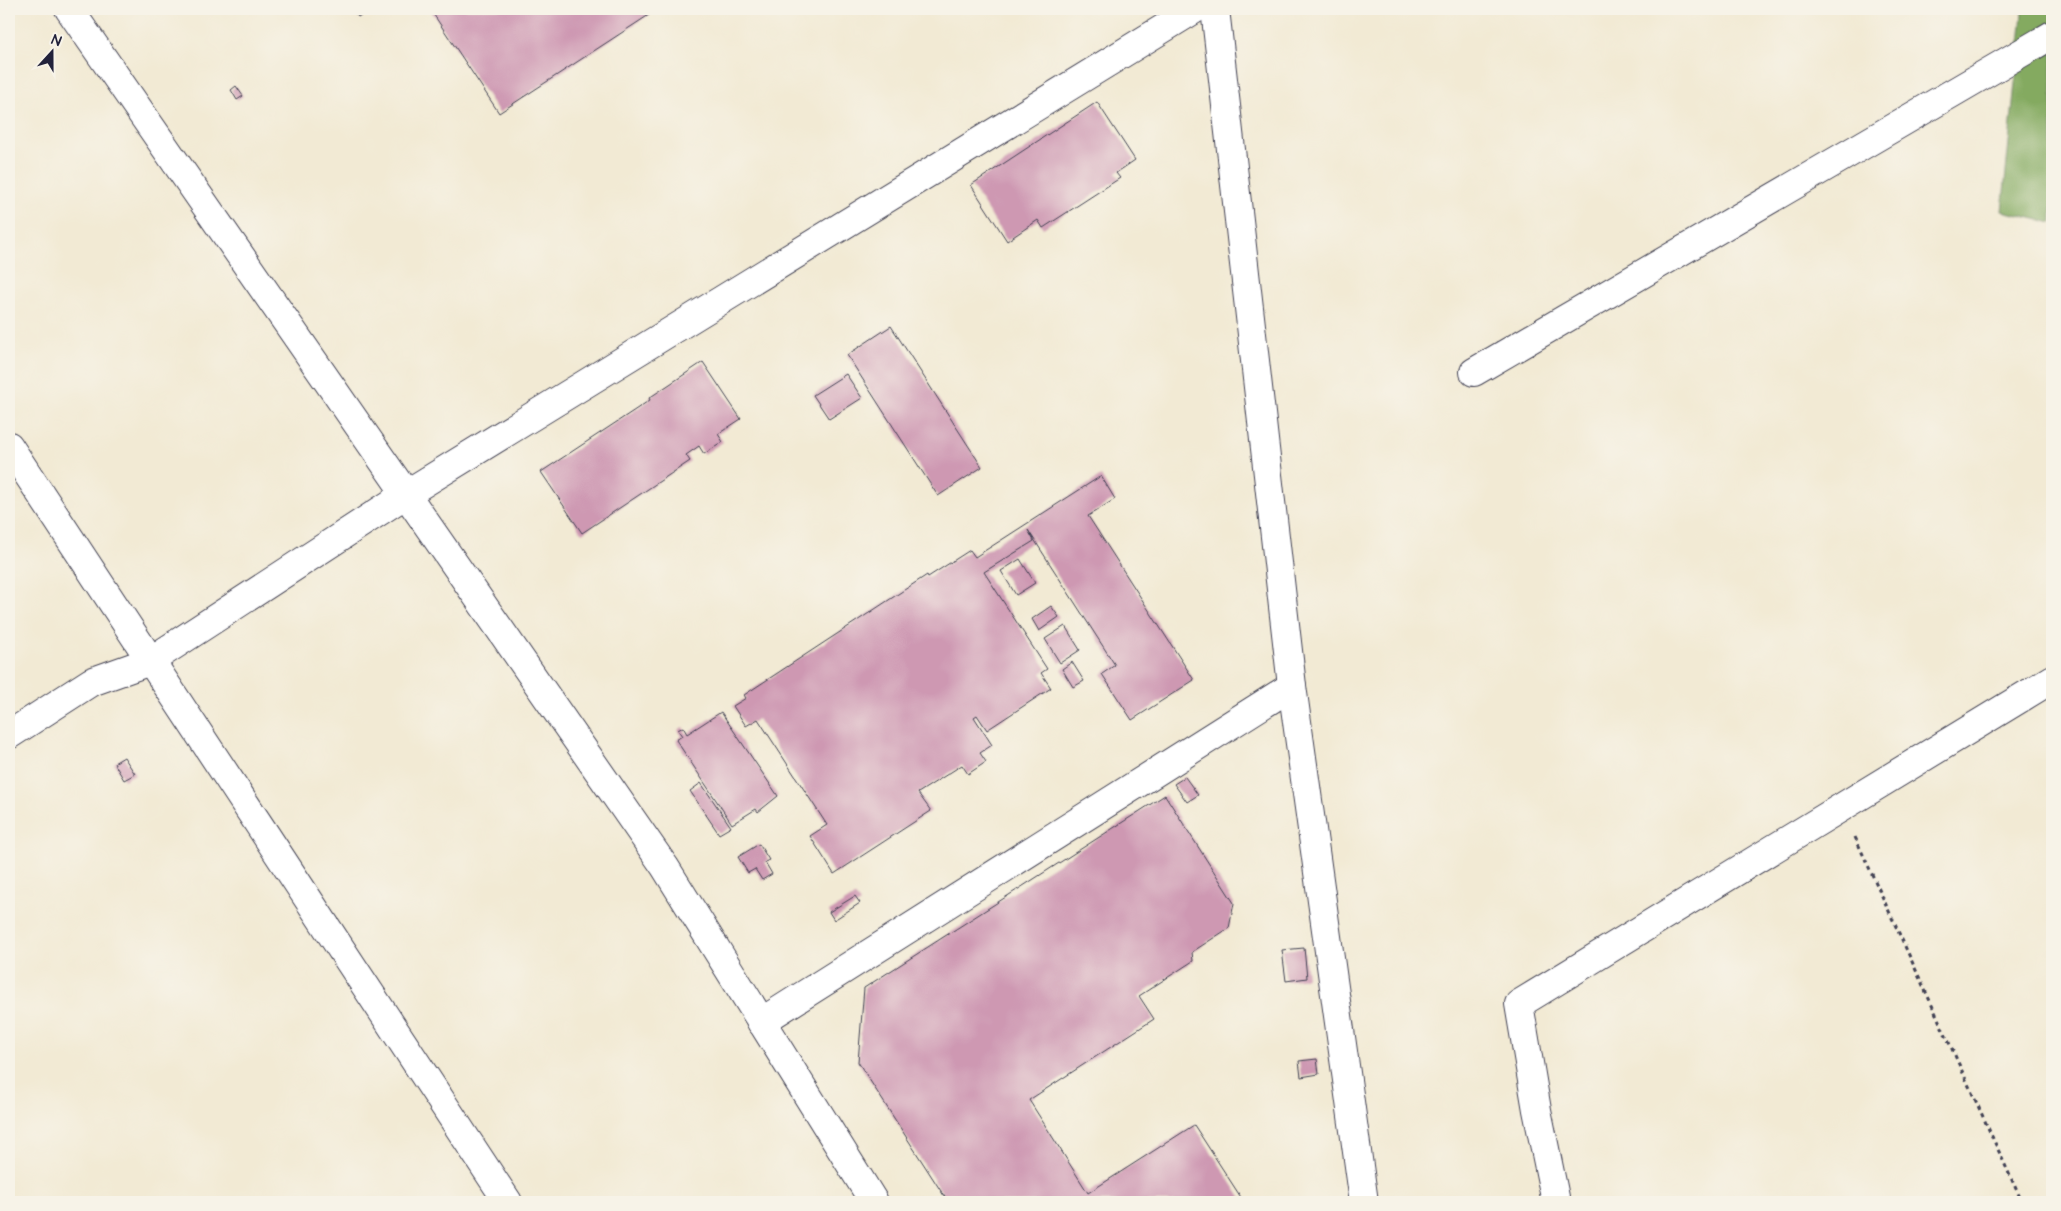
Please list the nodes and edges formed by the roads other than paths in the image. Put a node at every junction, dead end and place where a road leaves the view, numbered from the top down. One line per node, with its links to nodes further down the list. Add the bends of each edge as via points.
1 (70, 9): 7 (street)
2 (1196, 9): 7 (street)
3 (1215, 9): 10 (street)
4 (2052, 35): 5 (street)
5 (1474, 372)
6 (9, 446): 8 (street)
7 (406, 494): 8 (street); 12 (street, via 665,868)
8 (150, 661): 11 (street, via 91,682); 13 (street)
9 (2052, 679): 16 (street, via 1519,1004)
10 (1292, 686): 12 (street); 15 (street)
11 (9, 735)
12 (761, 1022): 14 (street)
13 (508, 1202)
14 (874, 1202)
15 (1364, 1202)
16 (1556, 1202)

